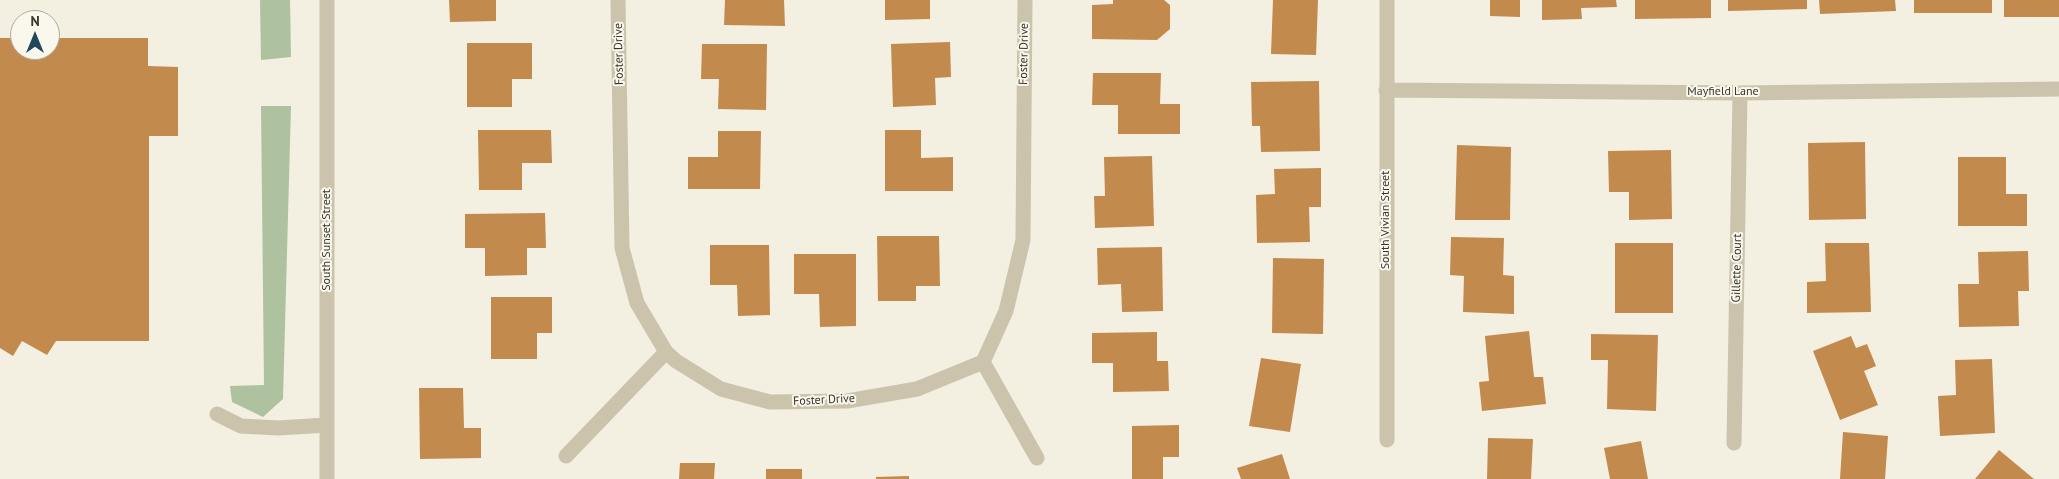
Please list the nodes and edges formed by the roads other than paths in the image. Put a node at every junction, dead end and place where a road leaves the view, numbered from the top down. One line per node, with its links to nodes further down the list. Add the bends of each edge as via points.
1 (327, 0): 11 (street, South Sunset Street)
2 (618, 0): 8 (street, Foster Drive, via 622,248 637,303)
3 (1025, 0): 9 (street, Foster Drive, via 1023,240 1006,311)
4 (1387, 0): 6 (street, South Vivian Street)
5 (2059, 89): 7 (street, Mayfield Lane)
6 (1386, 90): 7 (street, Mayfield Lane); 12 (street, South Vivian Street)
7 (1740, 93): 13 (street, Gillette Court)
8 (666, 352): 9 (street, Foster Drive, via 720,389 770,402 847,401 917,389); 14 (street)
9 (983, 362): 15 (street)
10 (217, 414): 11 (street, via 241,426)
11 (327, 425): 16 (street, South Sunset Street)
12 (1387, 440)
13 (1734, 443)
14 (566, 456)
15 (1036, 458)
16 (327, 479)

